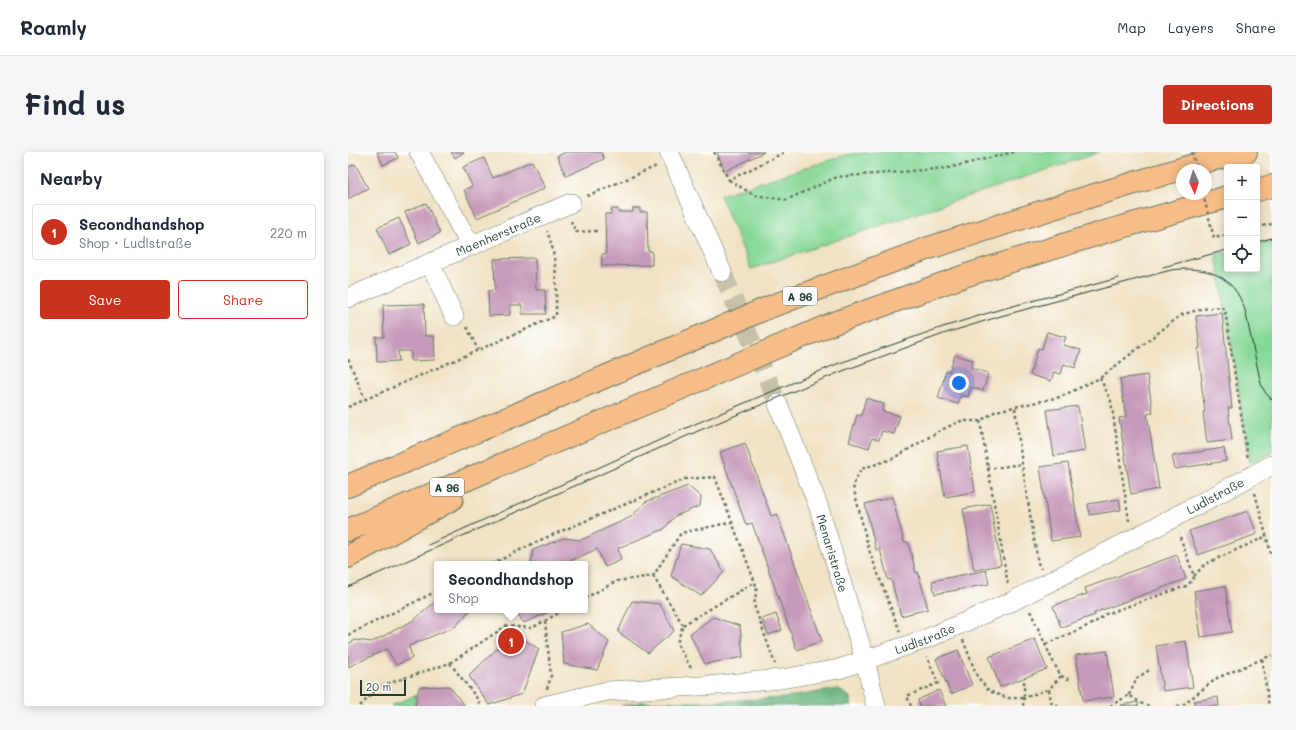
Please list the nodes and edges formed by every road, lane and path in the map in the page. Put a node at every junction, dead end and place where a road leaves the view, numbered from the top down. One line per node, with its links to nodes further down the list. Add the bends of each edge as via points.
1 (419, 152): 21 (street)
2 (669, 152): 23 (street)
3 (714, 152): 10 (path)
4 (785, 152): 10 (path)
5 (1014, 152): 10 (path, via 948,168 837,177 786,200 754,195)
6 (1192, 152): 8 (path, bridge)
7 (1246, 152): 38 (highway, A 96, via 1210,160 926,249 774,305)
8 (1195, 164)
9 (648, 170): 15 (path)
10 (728, 180)
11 (1272, 186): 12 (highway)
12 (1260, 189)
13 (1224, 198): 33 (highway, A 96, via 967,275 841,320)
14 (1204, 200): 20 (path, bridge, via 1214,238)
15 (568, 204): 16 (street, Maenherstraße); 19 (path, via 576,232)
16 (540, 216): 21 (street, Maenherstraße); 28 (path, via 554,253 556,316)
17 (1272, 224): 18 (path)
18 (1260, 226)
19 (598, 231)
20 (1224, 236)
21 (471, 246): 22 (street, Maenherstraße)
22 (430, 263): 24 (street, Maenherstraße); 25 (street)
23 (722, 272)
24 (348, 298)
25 (454, 316)
26 (348, 359): 28 (path)
27 (1100, 378): 31 (path, via 1060,397); 37 (path, via 1181,315 1201,309 1221,307 1226,310); 42 (path, via 1111,401 1130,524)
28 (365, 399): 30 (path)
29 (778, 404): 63 (street, Menaristraße, via 818,505)
30 (348, 407)
31 (1015, 408): 32 (path, via 996,411); 34 (path)
32 (980, 422): 36 (path); 59 (path, via 961,421 892,459 861,469 852,486 869,550)
33 (546, 445): 41 (highway, A 96); 44 (highway)
34 (1022, 464): 36 (path); 50 (path, via 1038,563)
35 (1272, 465): 37 (street, Ludlstraße)
36 (987, 469): 53 (path)
37 (1250, 476): 39 (street, Ludlstraße); 43 (path)
38 (348, 486)
39 (1174, 518): 42 (street, Ludlstraße); 48 (path)
40 (732, 522): 46 (path, via 715,477 686,479 538,541); 47 (path, via 681,533); 49 (path)
41 (348, 530)
42 (1136, 536): 50 (street, Ludlstraße)
43 (1267, 536): 45 (path); 48 (path, via 1205,564)
44 (348, 557)
45 (1272, 558)
46 (498, 561)
47 (653, 576): 52 (path, via 617,581); 56 (path)
48 (1194, 576): 60 (path, via 1186,586 1106,614 1094,623)
49 (755, 582): 56 (path); 67 (path, via 757,588 754,605)
50 (1046, 583): 53 (street, Ludlstraße)
51 (434, 592): 58 (path)
52 (588, 596)
53 (1017, 599): 57 (street, Ludlstraße); 60 (path)
54 (559, 613): 55 (path)
55 (545, 621): 64 (path, via 532,628 506,626); 73 (path, via 551,676)
56 (683, 625): 70 (path, via 677,643 695,676)
57 (957, 626): 59 (street, Ludlstraße); 74 (path, via 977,676 989,691 1007,698)
58 (348, 635)
59 (913, 644): 63 (street, Ludlstraße); 79 (path, via 938,683 907,696)
60 (1046, 644): 66 (path, via 1051,660)
61 (1272, 656): 62 (path)
62 (1262, 659): 75 (path, via 1217,678); 85 (path)
63 (864, 660): 67 (street, Ludlstraße, via 839,670); 78 (street, Menaristraße)
64 (450, 663): 76 (path, via 380,686); 77 (path)
65 (1151, 669): 72 (path, via 1137,678)
66 (1061, 676): 69 (path); 71 (path)
67 (781, 679): 70 (street, Ludlstraße)
68 (1024, 680): 74 (path)
69 (1071, 680)
70 (696, 686): 73 (street, Ludlstraße, via 607,691)
71 (1049, 689): 74 (path); 81 (path, via 1051,702)
72 (1129, 695): 82 (path); 83 (path)
73 (545, 698)
74 (1024, 698): 80 (path)
75 (1184, 705): 84 (path)
76 (360, 706)
77 (481, 706)
78 (876, 706)
79 (911, 706)
80 (1023, 706)
81 (1060, 706)
82 (1110, 706)
83 (1149, 706)
84 (1177, 706)
85 (1269, 706)

